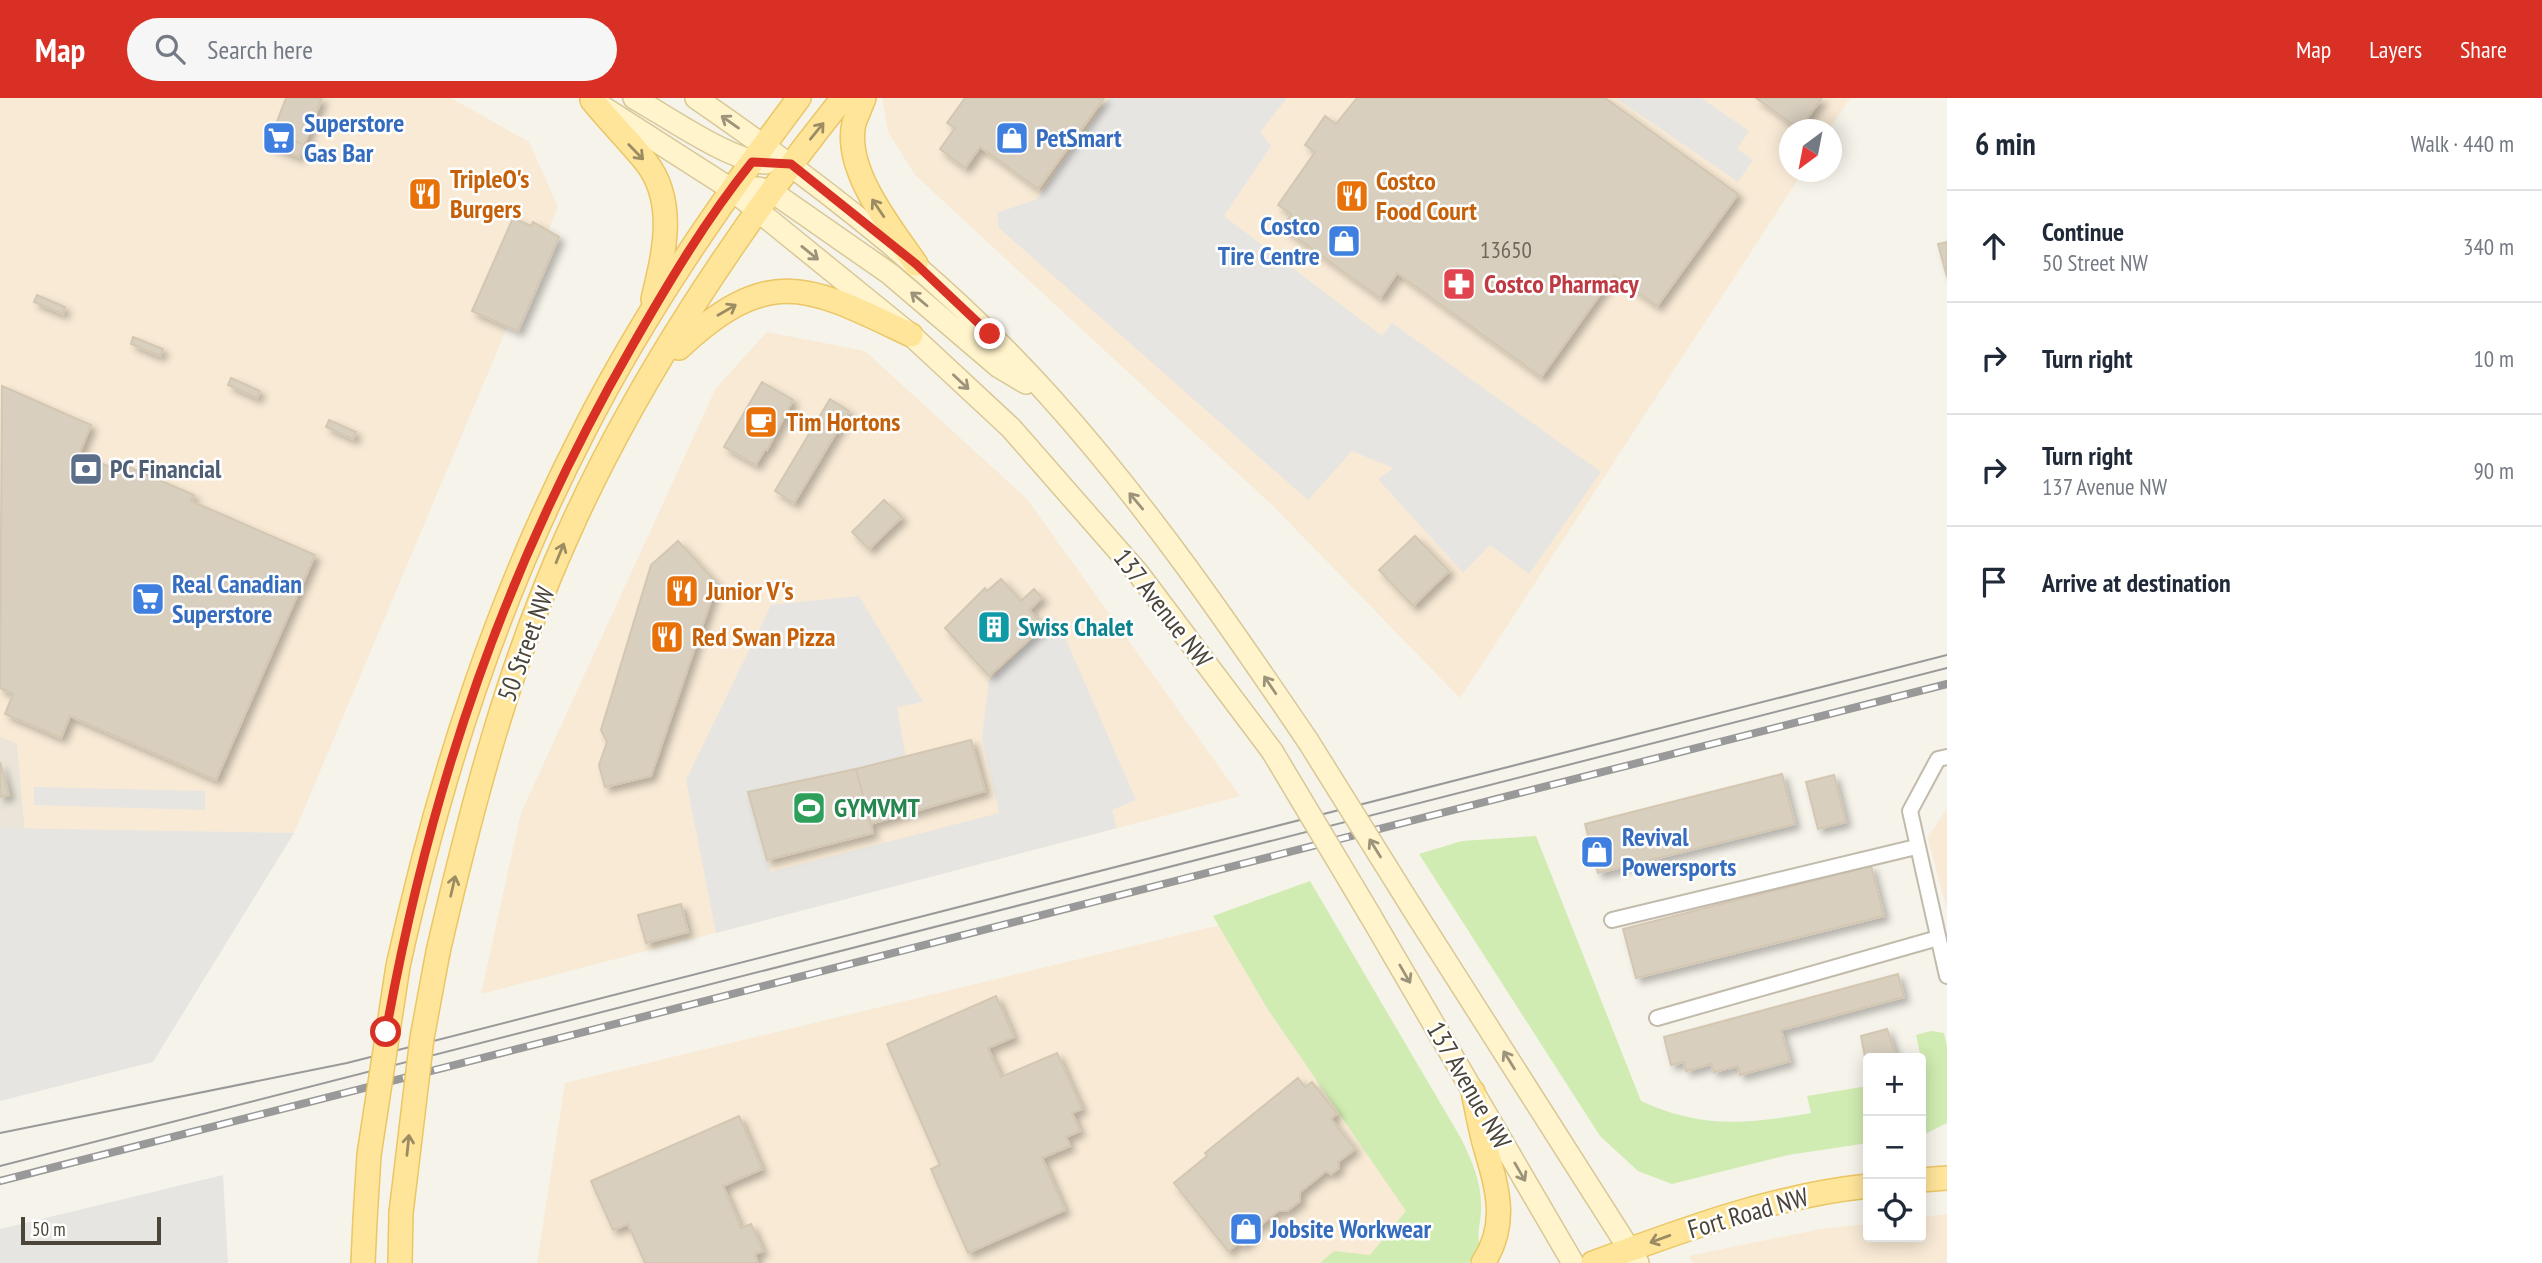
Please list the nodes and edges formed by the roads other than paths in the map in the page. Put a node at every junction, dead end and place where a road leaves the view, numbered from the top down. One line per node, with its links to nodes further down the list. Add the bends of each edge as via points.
1 (634, 98): 7 (main road)
2 (696, 98): 7 (main road, 137 Avenue NW, one-way to 2)
3 (799, 98): 7 (main road, 50 Street NW)
4 (843, 98): 8 (main road, 50 Street NW, one-way to 4)
5 (864, 98): 12 (main road, one-way to 5, via 868,194 855,149 854,125)
6 (591, 99): 9 (main road, 137 Avenue NW); 13 (main road, one-way to 13, via 647,164 662,201 665,248)
7 (758, 154): 8 (main road, 137 Avenue NW); 9 (main road, 50 Street NW)
8 (791, 164): 10 (main road, 50 Street NW); 12 (main road, 137 Avenue NW)
9 (730, 188): 10 (main road); 11 (main road, 137 Avenue NW); 13 (main road, 50 Street NW)
10 (771, 191): 11 (main road, 50 Street NW); 16 (main road, one-way to 10, via 999,367 890,274)
11 (757, 210): 14 (main road, 137 Avenue NW, one-way to 14); 15 (main road, 50 Street NW)
12 (916, 264): 16 (main road, 137 Avenue NW)
13 (649, 316): 28 (main road, 50 Street NW, bridge, via 548,504 479,672 425,844 398,966 371,1143)
14 (911, 335): 15 (main road, one-way to 14, via 703,325 730,307 790,290 820,294); 23 (main road, 137 Avenue NW, one-way to 23, bridge, via 1011,428 1139,573 1272,751)
15 (656, 369): 29 (main road, 50 Street NW, one-way to 15, bridge, via 401,1213 422,1038 438,952 488,751 568,533)
16 (1051, 398): 27 (main road, 137 Avenue NW, one-way to 16, bridge, via 1308,741 1173,546)
17 (1942, 758): 18 (street, via 1910,811)
18 (1916, 847): 19 (street); 20 (street)
19 (1612, 920)
20 (1938, 938): 21 (street); 22 (street)
21 (1947, 976)
22 (1657, 1018)
23 (1473, 1092): 30 (main road, via 1500,1212 1494,1242); 31 (main road, 137 Avenue NW, one-way to 31)
24 (1947, 1178): 25 (main road)
25 (1926, 1180)
26 (1863, 1187): 27 (main road, Fort Road NW, one-way to 27, via 1749,1208)
27 (1634, 1256): 32 (main road, Fort Road NW)
28 (363, 1263)
29 (400, 1263)
30 (1483, 1263)
31 (1573, 1263)
32 (1593, 1263)

